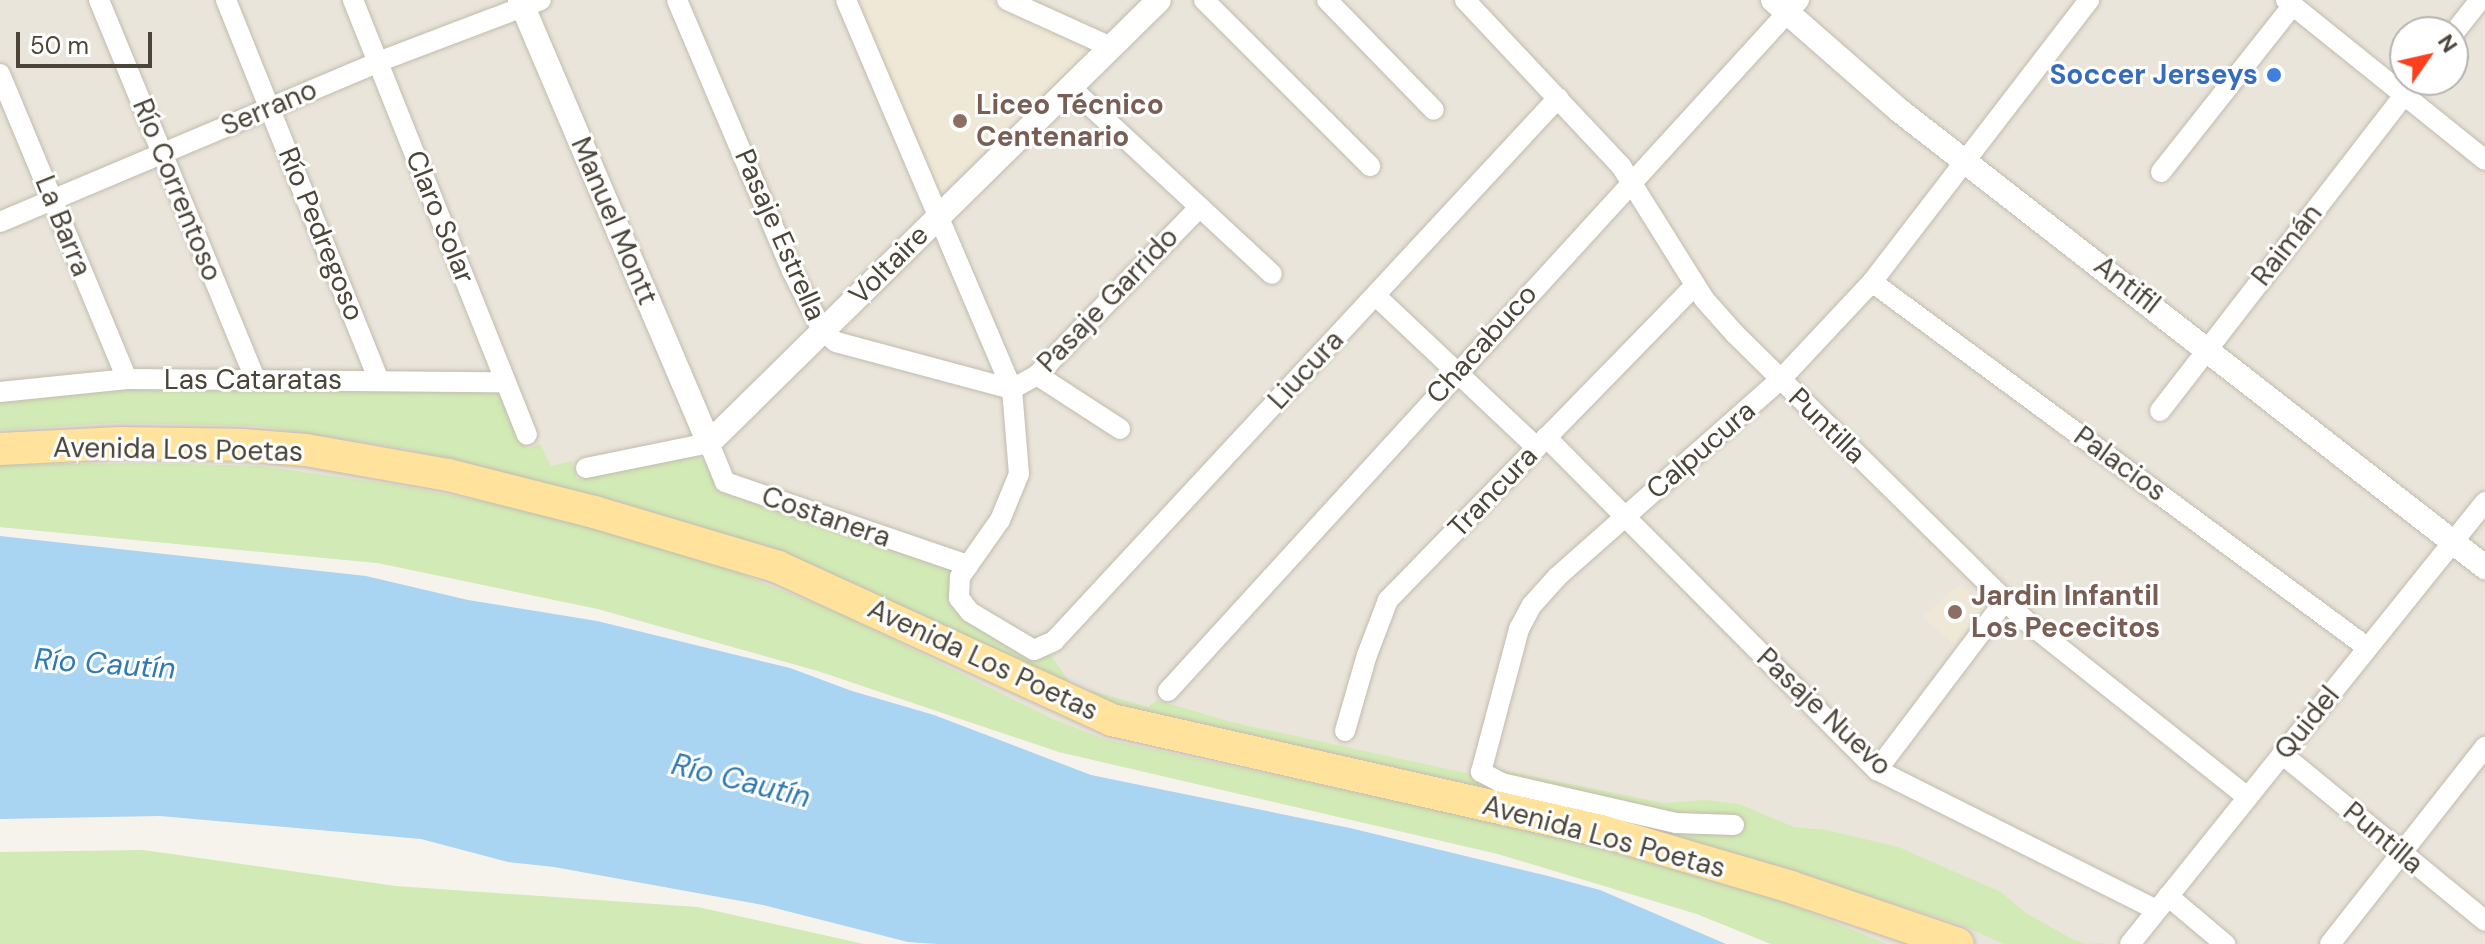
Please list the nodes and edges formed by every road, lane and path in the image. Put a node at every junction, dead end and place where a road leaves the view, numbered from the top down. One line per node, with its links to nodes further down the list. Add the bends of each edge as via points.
1 (99, 0): 27 (street, Río Correntoso)
2 (226, 0): 25 (street, Río Pedregoso)
3 (353, 0): 18 (street, Claro Solar)
4 (677, 0): 41 (street, Pasaje Estrella)
5 (846, 0): 35 (street)
6 (1007, 0): 17 (street)
7 (1159, 0): 17 (street, Voltaire)
8 (1204, 0): 30 (street)
9 (1327, 0): 26 (street)
10 (1465, 0): 24 (street, Puntilla)
11 (2089, 0): 29 (street, Calpucura)
12 (2480, 0): 16 (street)
13 (2290, 2): 19 (street); 31 (street)
14 (528, 3): 18 (street, Serrano); 56 (street, Manuel Montt)
15 (1786, 5): 29 (street, Antifil, via 1869,86); 32 (street, Chacabuco)
16 (2467, 16)
17 (1111, 47): 21 (street, Voltaire)
18 (378, 62): 25 (street, Serrano); 49 (street, Claro Solar)
19 (2389, 72)
20 (0, 74): 33 (street, La Barra)
21 (1070, 87): 34 (street); 35 (street, Voltaire)
22 (2403, 96): 42 (street, Raimán)
23 (2419, 96): 28 (street)
24 (1558, 98): 32 (street, Puntilla); 40 (street, Liucura)
25 (271, 107): 27 (street, Serrano); 47 (street, Río Pedregoso)
26 (1434, 110)
27 (162, 153): 33 (street, Serrano); 46 (street, Río Correntoso)
28 (2485, 160)
29 (1966, 161): 38 (street, Calpucura); 42 (street, Antifil)
30 (1370, 166)
31 (2161, 172)
32 (1632, 179): 39 (street, Puntilla); 43 (street, Chacabuco)
33 (52, 200): 36 (street, Serrano); 45 (street, La Barra)
34 (1200, 207): 37 (street); 44 (street, Pasaje Garrido)
35 (937, 217): 41 (street, Voltaire); 50 (street)
36 (0, 222)
37 (1272, 274)
38 (1872, 282): 48 (street, Calpucura); 65 (street, Palacios)
39 (1695, 285): 48 (street, Puntilla); 55 (street, Trancura)
40 (1376, 296): 43 (street, Pasaje Nuevo); 62 (street, Liucura, via 1044,648 1030,649 970,612 958,591)
41 (822, 330): 50 (street, Pasaje Estrella, via 846,346); 56 (street, Voltaire)
42 (2208, 348): 52 (street, Raimán); 61 (street, Antifil)
43 (1456, 373): 55 (street, Pasaje Nuevo); 66 (street, Chacabuco)
44 (1037, 375): 50 (street, Pasaje Garrido); 53 (street)
45 (127, 379): 46 (street, Las Cataratas); 51 (street, Las Cataratas)
46 (255, 379): 47 (street, Las Cataratas)
47 (379, 380): 49 (street, Las Cataratas)
48 (1780, 380): 60 (street, Calpucura); 64 (street, Puntilla)
49 (506, 382): 54 (street, Claro Solar)
50 (1012, 389): 62 (street, via 1019,474 1000,520)
51 (0, 391)
52 (2160, 411)
53 (1120, 429)
54 (527, 434)
55 (1541, 442): 60 (street, Pasaje Nuevo); 67 (street, Trancura, via 1388,600)
56 (709, 443): 58 (street); 62 (street, Costanera, via 725,482)
57 (0, 449): 76 (main road, Avenida Los Poetas, via 120,443 243,445 353,457 448,475 778,567 1112,720 1601,831)
58 (586, 468)
59 (2485, 502): 61 (street, Quidel)
60 (1623, 518): 70 (street, Pasaje Nuevo); 72 (street, Calpucura, via 1557,577 1525,616 1481,772 1502,783 1676,823)
61 (2454, 540): 63 (street, Antifil); 65 (street, Quidel)
62 (968, 565)
63 (2485, 567)
64 (2005, 601): 70 (street); 71 (street, Puntilla)
65 (2368, 648): 69 (street, Quidel)
66 (1168, 691)
67 (1345, 731)
68 (2485, 747): 73 (street)
69 (2282, 754): 71 (street, Quidel); 73 (street, Puntilla)
70 (1877, 770): 74 (street, Pasaje Nuevo)
71 (2247, 797): 74 (street, Quidel)
72 (1734, 825)
73 (2402, 853): 75 (street, Puntilla); 79 (street)
74 (2163, 903): 77 (street, Quidel); 78 (street, Pasaje Nuevo)
75 (2485, 921)
76 (1958, 944)
77 (2130, 944)
78 (2225, 944)
79 (2330, 944)

